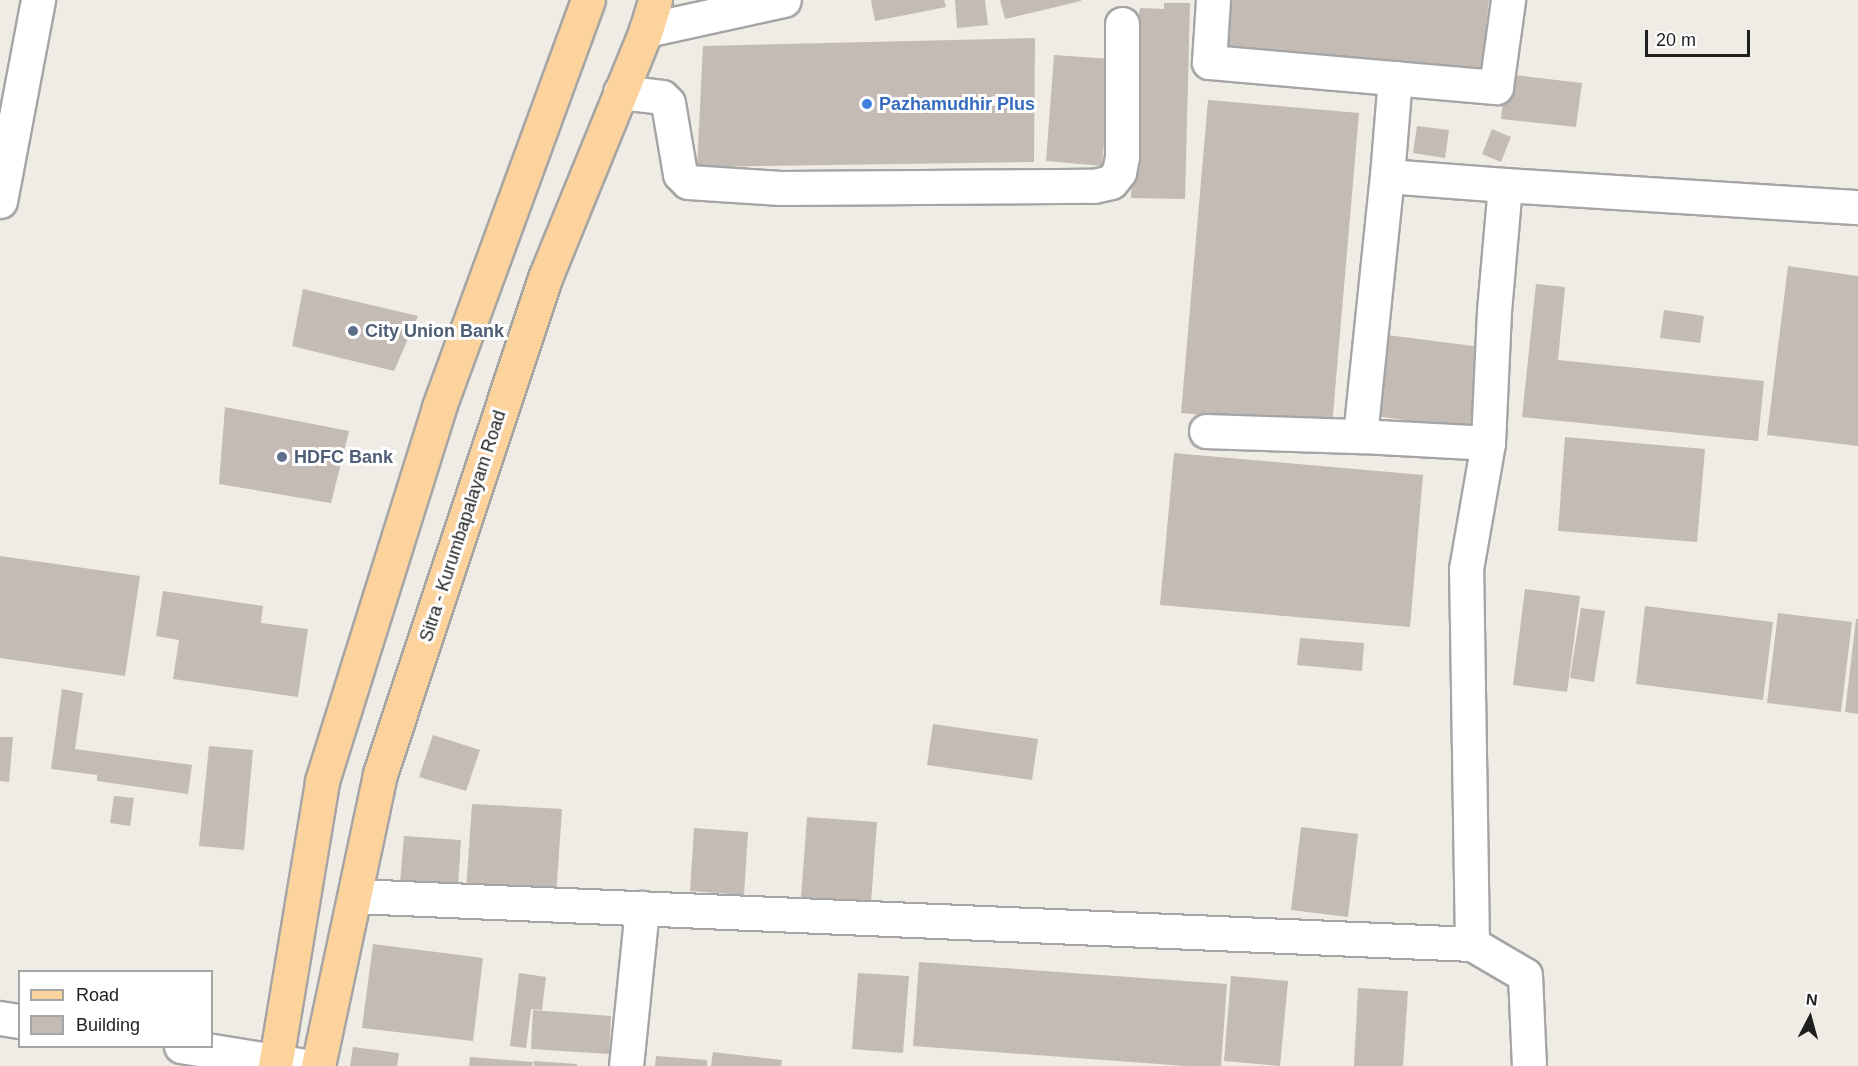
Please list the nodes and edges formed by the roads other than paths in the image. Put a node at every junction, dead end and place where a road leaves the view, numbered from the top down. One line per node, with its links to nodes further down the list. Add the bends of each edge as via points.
1 (38, 0): 10 (street)
2 (588, 0): 24 (main road, via 439,407 322,781)
3 (784, 0): 6 (street)
4 (1213, 0): 8 (street, via 1209,62)
5 (1508, 0): 8 (street, via 1496,87)
6 (651, 15): 9 (main road, Sitra - Kurumbapalayam Road)
7 (1122, 24): 9 (street, via 1122,156 1119,172 1111,182 1094,186 782,188 688,182 680,174 668,103 662,97)
8 (1395, 78): 11 (street)
9 (620, 92): 18 (main road, Sitra - Kurumbapalayam Road, via 545,278 380,774)
10 (3, 167): 13 (street)
11 (1387, 176): 12 (street); 16 (street)
12 (1504, 185): 14 (street); 17 (street)
13 (0, 201)
14 (1858, 207)
15 (1206, 431): 16 (street)
16 (1360, 436): 17 (street)
17 (1488, 443): 20 (street, via 1466,569)
18 (355, 896): 19 (street); 25 (main road, Sitra - Kurumbapalayam Road)
19 (642, 908): 20 (street); 26 (street)
20 (1472, 944): 27 (street, via 1525,975)
21 (0, 1018): 22 (street)
22 (18, 1021)
23 (187, 1048): 24 (street)
24 (286, 1065)
25 (318, 1066)
26 (626, 1066)
27 (1529, 1066)

